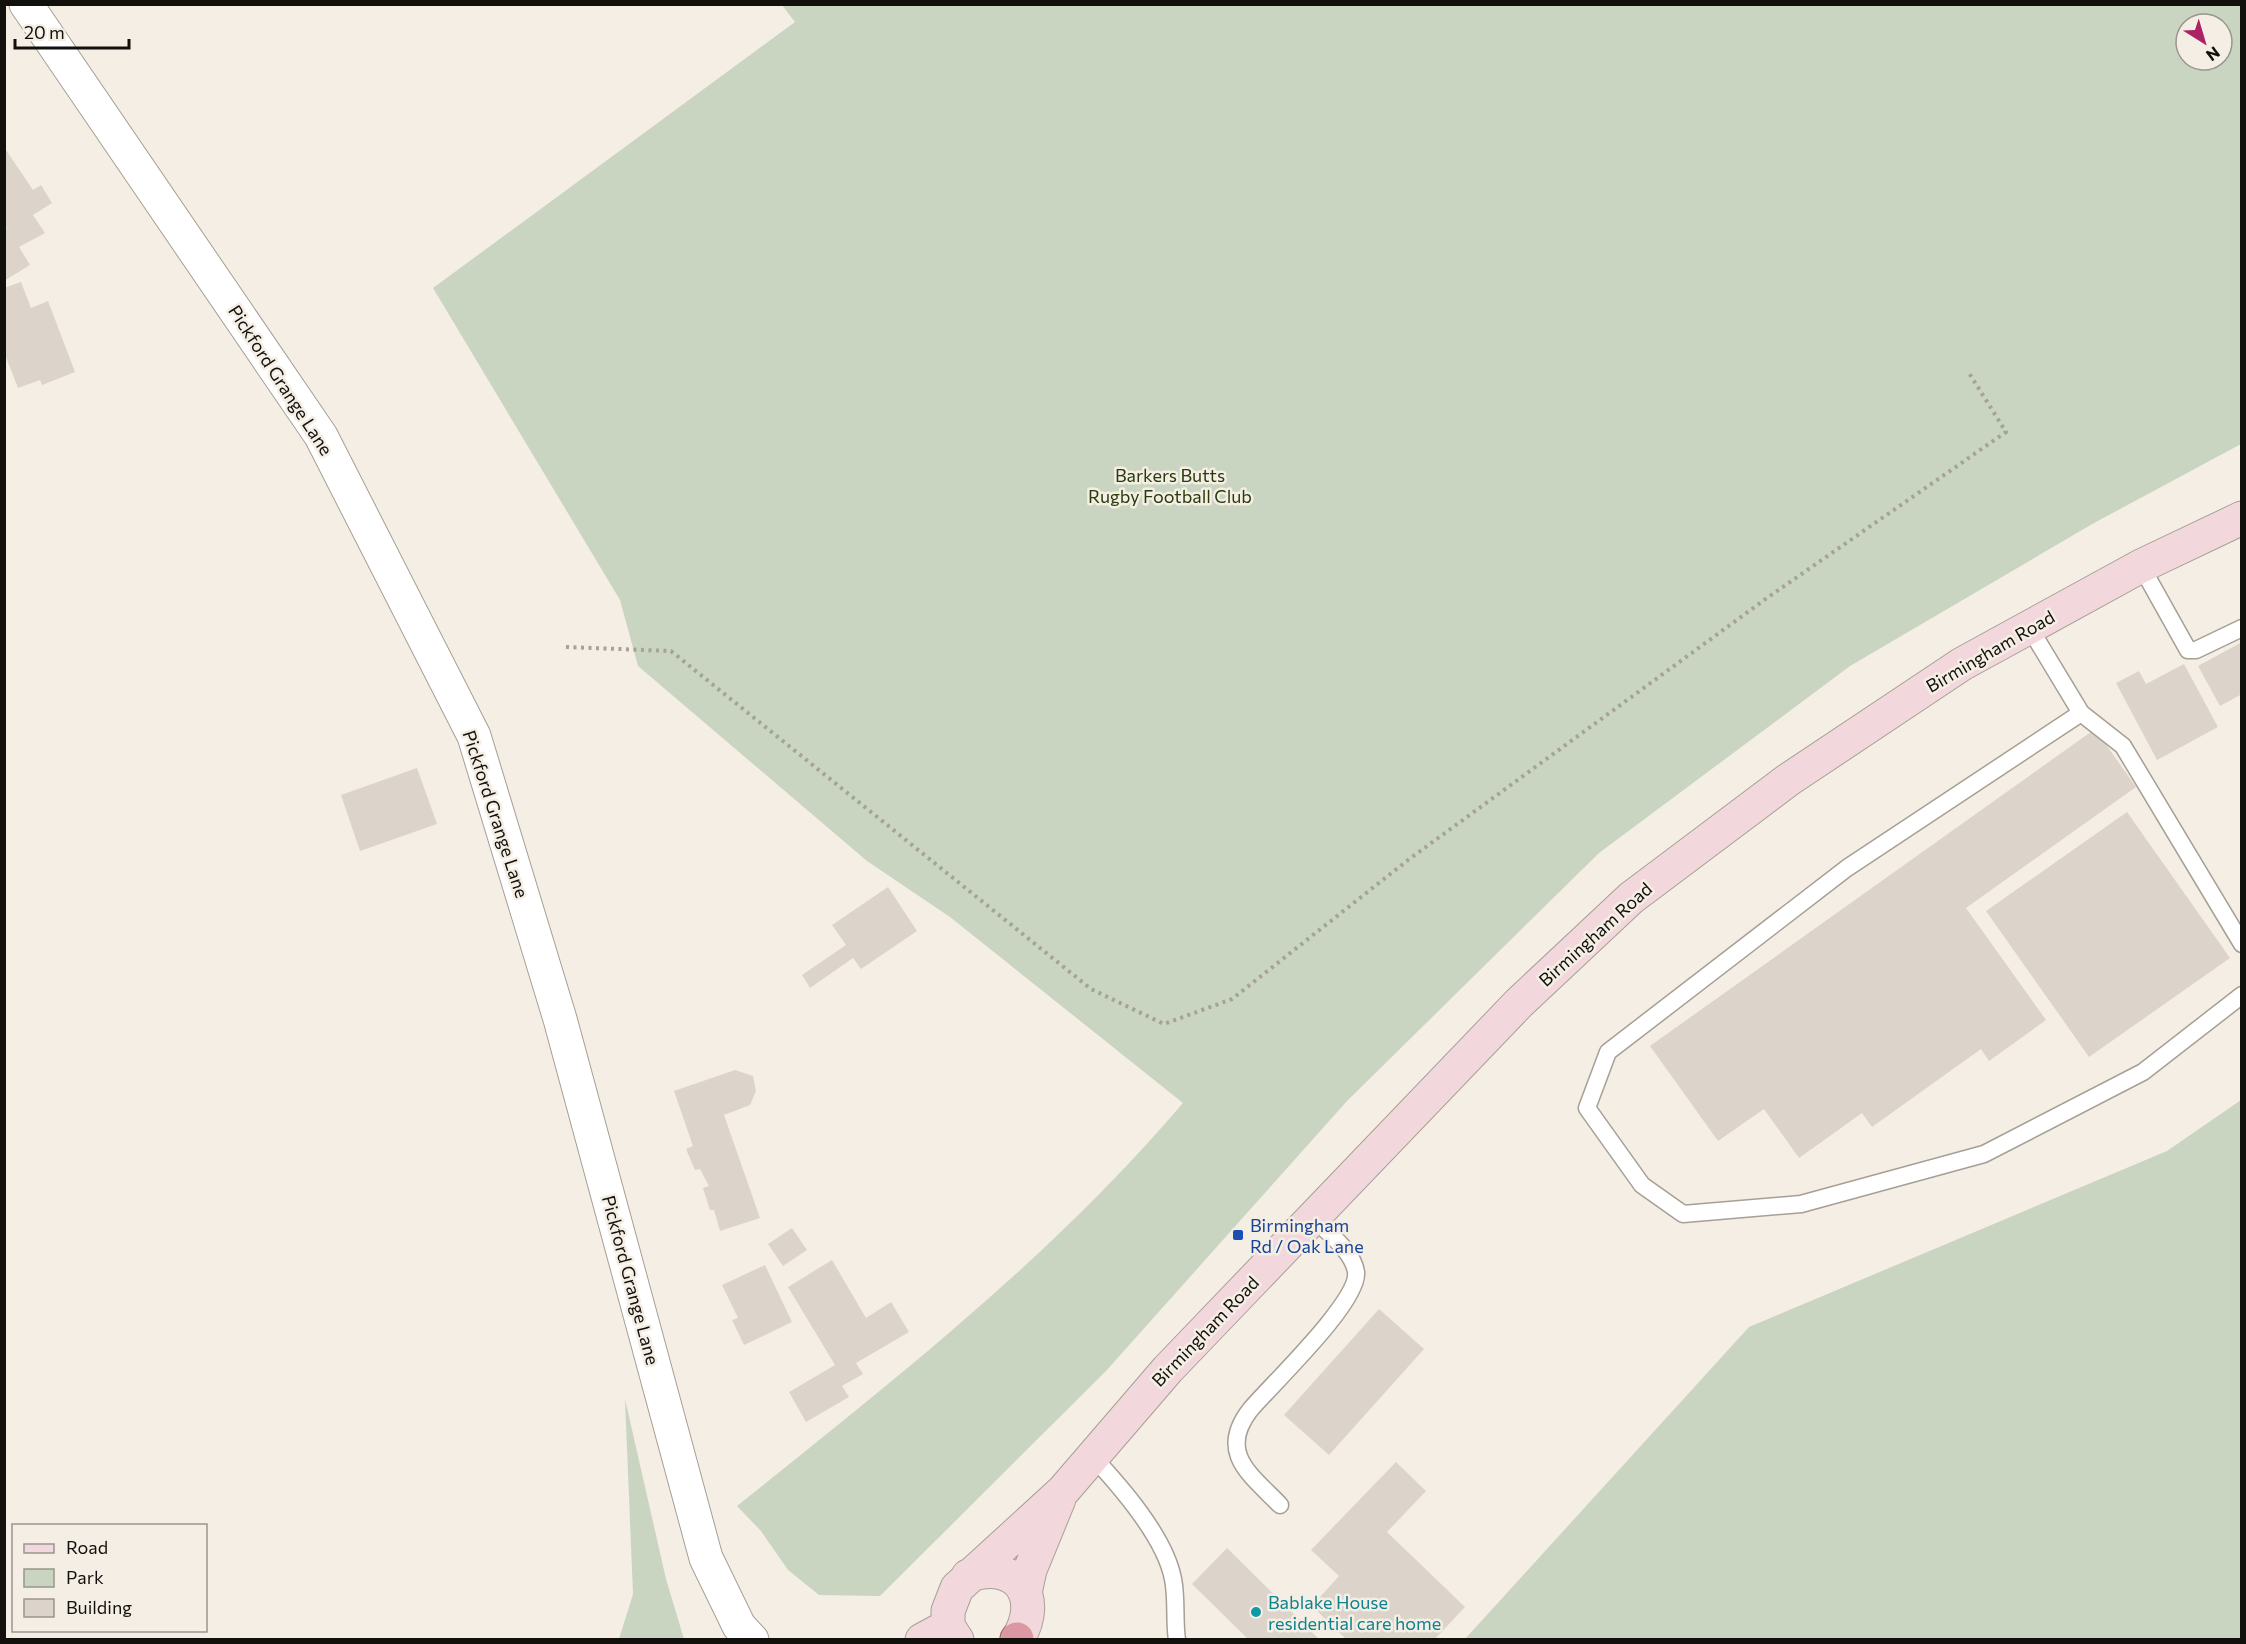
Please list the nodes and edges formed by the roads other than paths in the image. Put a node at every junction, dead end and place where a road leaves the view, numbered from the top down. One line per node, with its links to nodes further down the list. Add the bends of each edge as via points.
1 (26, 4): 17 (street, Pickford Grange Lane, via 321,436 474,736 560,1019 706,1558 739,1626)
2 (2241, 518): 3 (main road, Birmingham Road)
3 (2141, 566): 4 (main road, Birmingham Road); 5 (lane, via 2188,650 2196,650)
4 (2029, 627): 6 (lane); 9 (main road, Birmingham Road, via 1962,664 1788,780 1631,898 1519,1003)
5 (2241, 628)
6 (2081, 713): 7 (lane, via 2123,746); 8 (lane, via 1847,868 1608,1052 1587,1108 1642,1185 1683,1214 1801,1204 1984,1154 2143,1072)
7 (2241, 944)
8 (2241, 995)
9 (1313, 1218): 10 (main road, Birmingham Road, via 1167,1369); 12 (lane, via 1351,1259 1356,1273 1353,1290 1250,1410 1236,1437 1242,1465)
10 (1092, 1456): 11 (main road, Birmingham Road); 18 (lane, via 1127,1493 1163,1552 1173,1579)
11 (1063, 1491): 13 (main road, Birmingham Road); 14 (main road, Birmingham Road, via 1030,1570)
12 (1280, 1505)
13 (968, 1576): 14 (main road, via 1002,1571 1019,1582); 15 (main road, Birmingham Road, via 950,1599)
14 (1025, 1593): 16 (main road, Birmingham Road, via 1027,1618)
15 (942, 1635)
16 (1017, 1639)
17 (752, 1640)
18 (1177, 1640)

